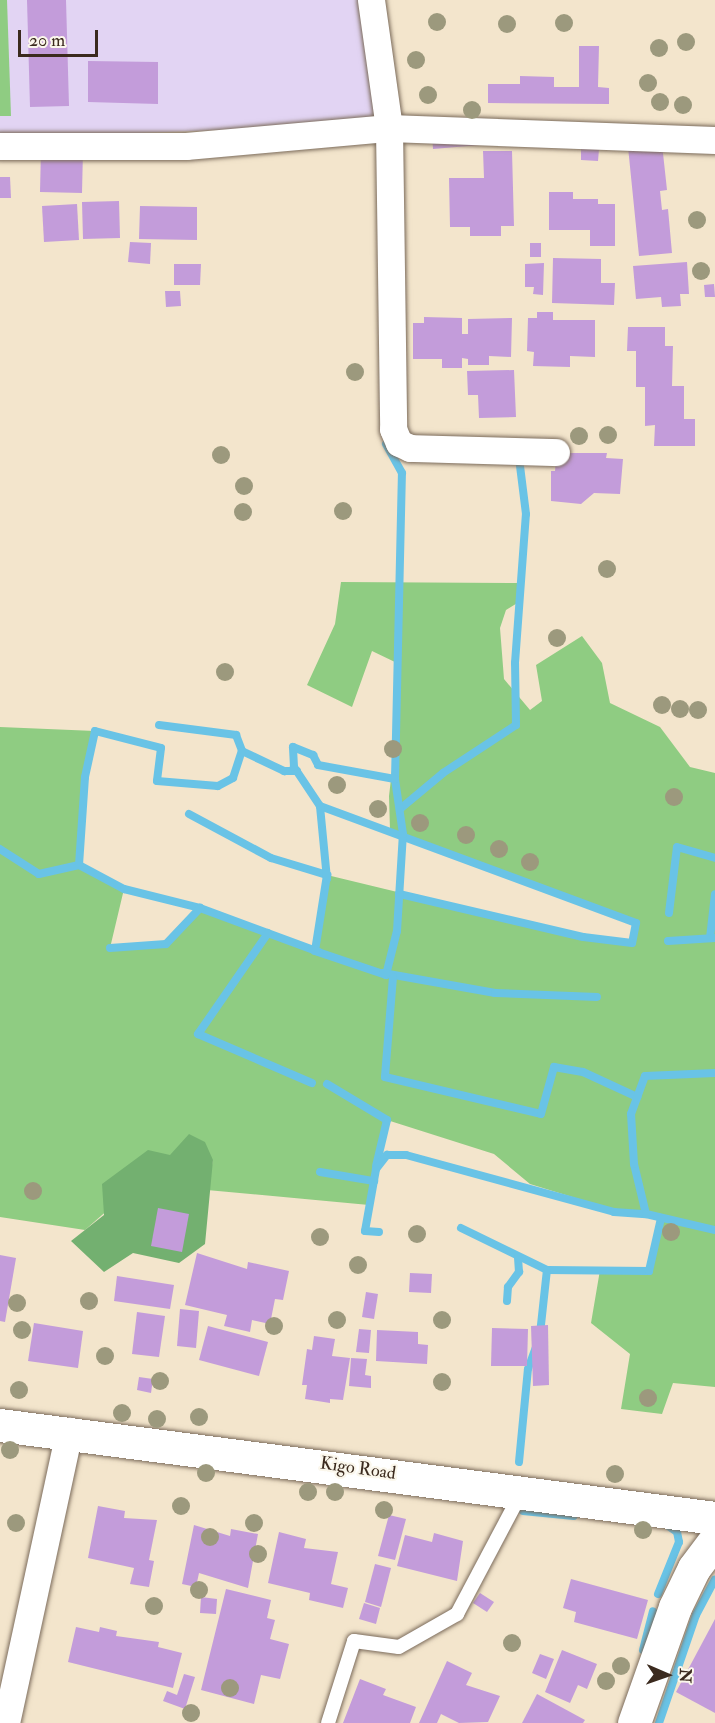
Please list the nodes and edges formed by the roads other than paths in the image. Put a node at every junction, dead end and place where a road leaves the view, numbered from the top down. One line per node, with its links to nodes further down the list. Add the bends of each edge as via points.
1 (371, 0): 2 (street)
2 (389, 129): 3 (street); 4 (street, via 186,146); 5 (street, via 389,344 393,429 399,443 410,448)
3 (715, 140)
4 (0, 146)
5 (556, 452)
6 (0, 1425): 7 (street, Kigo Road)
7 (69, 1431): 8 (street, Kigo Road); 11 (street)
8 (520, 1493): 9 (street, Kigo Road); 12 (lane, via 457,1614 399,1647 354,1641)
9 (715, 1518)
10 (715, 1540): 13 (street, via 694,1568 670,1617)
11 (6, 1723)
12 (328, 1723)
13 (634, 1723)

